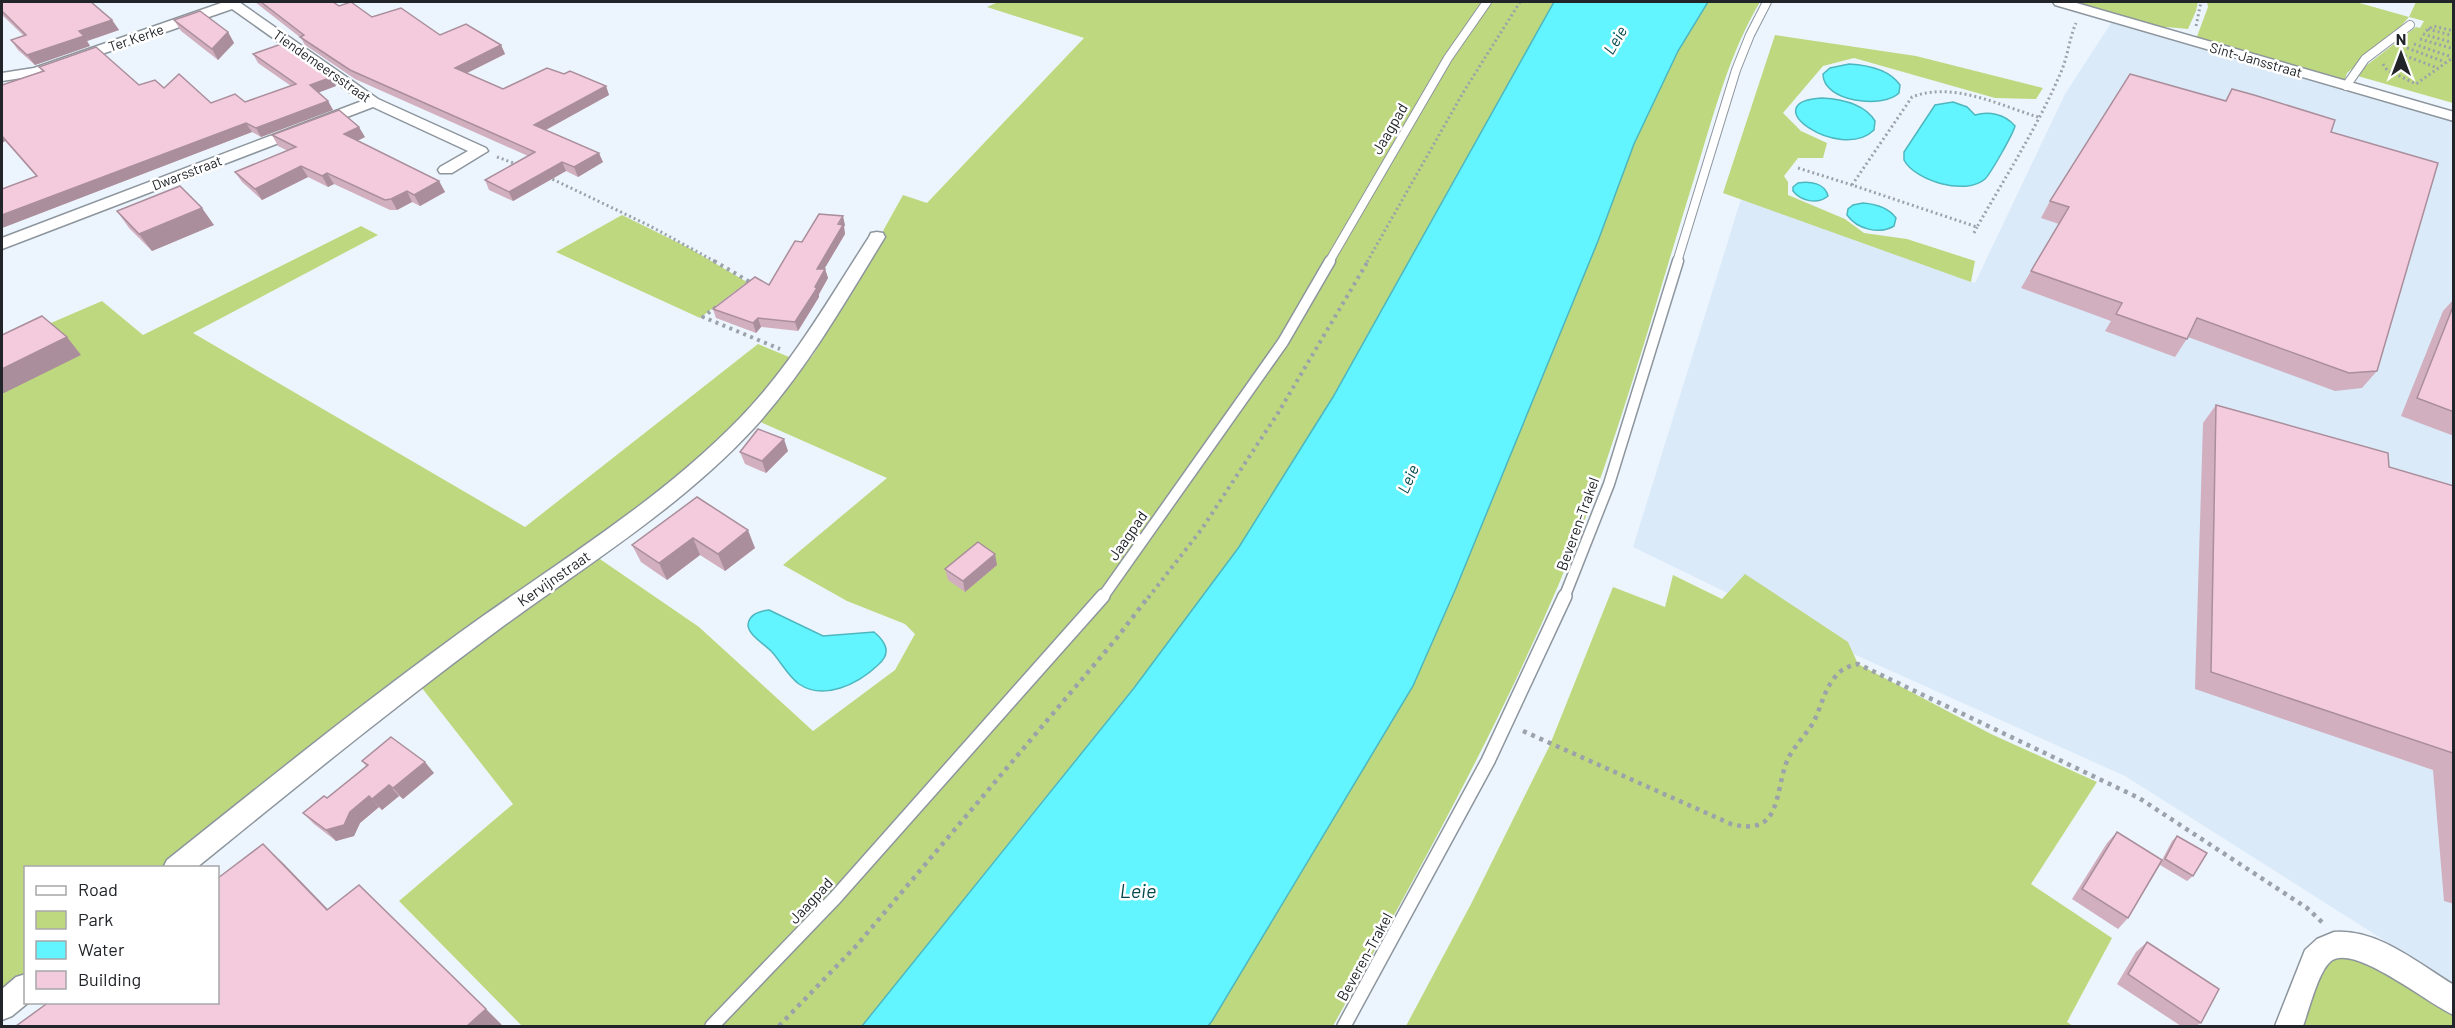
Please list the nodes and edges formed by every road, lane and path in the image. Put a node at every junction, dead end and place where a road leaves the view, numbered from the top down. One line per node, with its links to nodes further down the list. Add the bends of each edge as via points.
1 (1487, 2): 44 (lane, Jaagpad, via 1448,58 1283,342 1103,597 835,898)
2 (1767, 2): 38 (lane, Beveren-Trakel, via 1745,46 1609,485 1573,581)
3 (2060, 2): 5 (street, Sint-Jansstraat)
4 (232, 3): 20 (street, Ter Kerke, via 36,72); 22 (street, Tiendemeersstraat)
5 (2083, 8): 21 (street, Sint-Jansstraat); 23 (path, via 2069,37 2062,69)
6 (2410, 25): 21 (lane, via 2351,74)
7 (2428, 29): 8 (path, via 2433,26); 9 (path); 10 (path)
8 (2454, 31)
9 (2422, 34): 11 (path); 13 (path)
10 (2454, 36)
11 (2416, 38): 12 (path); 15 (path)
12 (2410, 43): 14 (path); 16 (path)
13 (2454, 43)
14 (2404, 47): 18 (path); 19 (path, via 2397,52)
15 (2454, 49)
16 (2453, 57): 18 (path)
17 (2390, 58): 19 (path, via 2383,63 2387,70 2416,84)
18 (2446, 62): 19 (path)
19 (2438, 68)
20 (2, 77)
21 (2346, 86): 24 (street, Sint-Jansstraat)
22 (373, 102): 25 (street, Tiendemeersstraat); 34 (street, Dwarsstraat)
23 (2038, 117): 30 (path, via 1953,92 1921,92 1912,97); 31 (path)
24 (2454, 117)
25 (480, 151): 26 (path); 28 (street)
26 (528, 168)
27 (1798, 168): 30 (path)
28 (446, 170)
29 (547, 177): 35 (path, via 694,248 750,282)
30 (1852, 185): 31 (path)
31 (1977, 227): 32 (path)
32 (1974, 233)
33 (876, 237): 37 (street, Kervijnstraat)
34 (2, 244)
35 (740, 289)
36 (721, 303): 37 (path, via 702,317)
37 (800, 358): 39 (street, Kervijnstraat, via 747,423 691,475 580,562 400,690)
38 (1506, 724): 40 (path, via 1731,824 1757,827 1767,821 1773,810 1793,750 1817,715 1829,683 1840,670 1858,664 2159,809 2307,908); 45 (lane, Beveren-Trakel)
39 (177, 866)
40 (2347, 945): 42 (street, via 2373,952); 46 (street, via 2336,944 2319,952)
41 (24, 989): 43 (street)
42 (2454, 1002)
43 (2, 1006)
44 (712, 1026)
45 (1344, 1026)
46 (2289, 1026)

